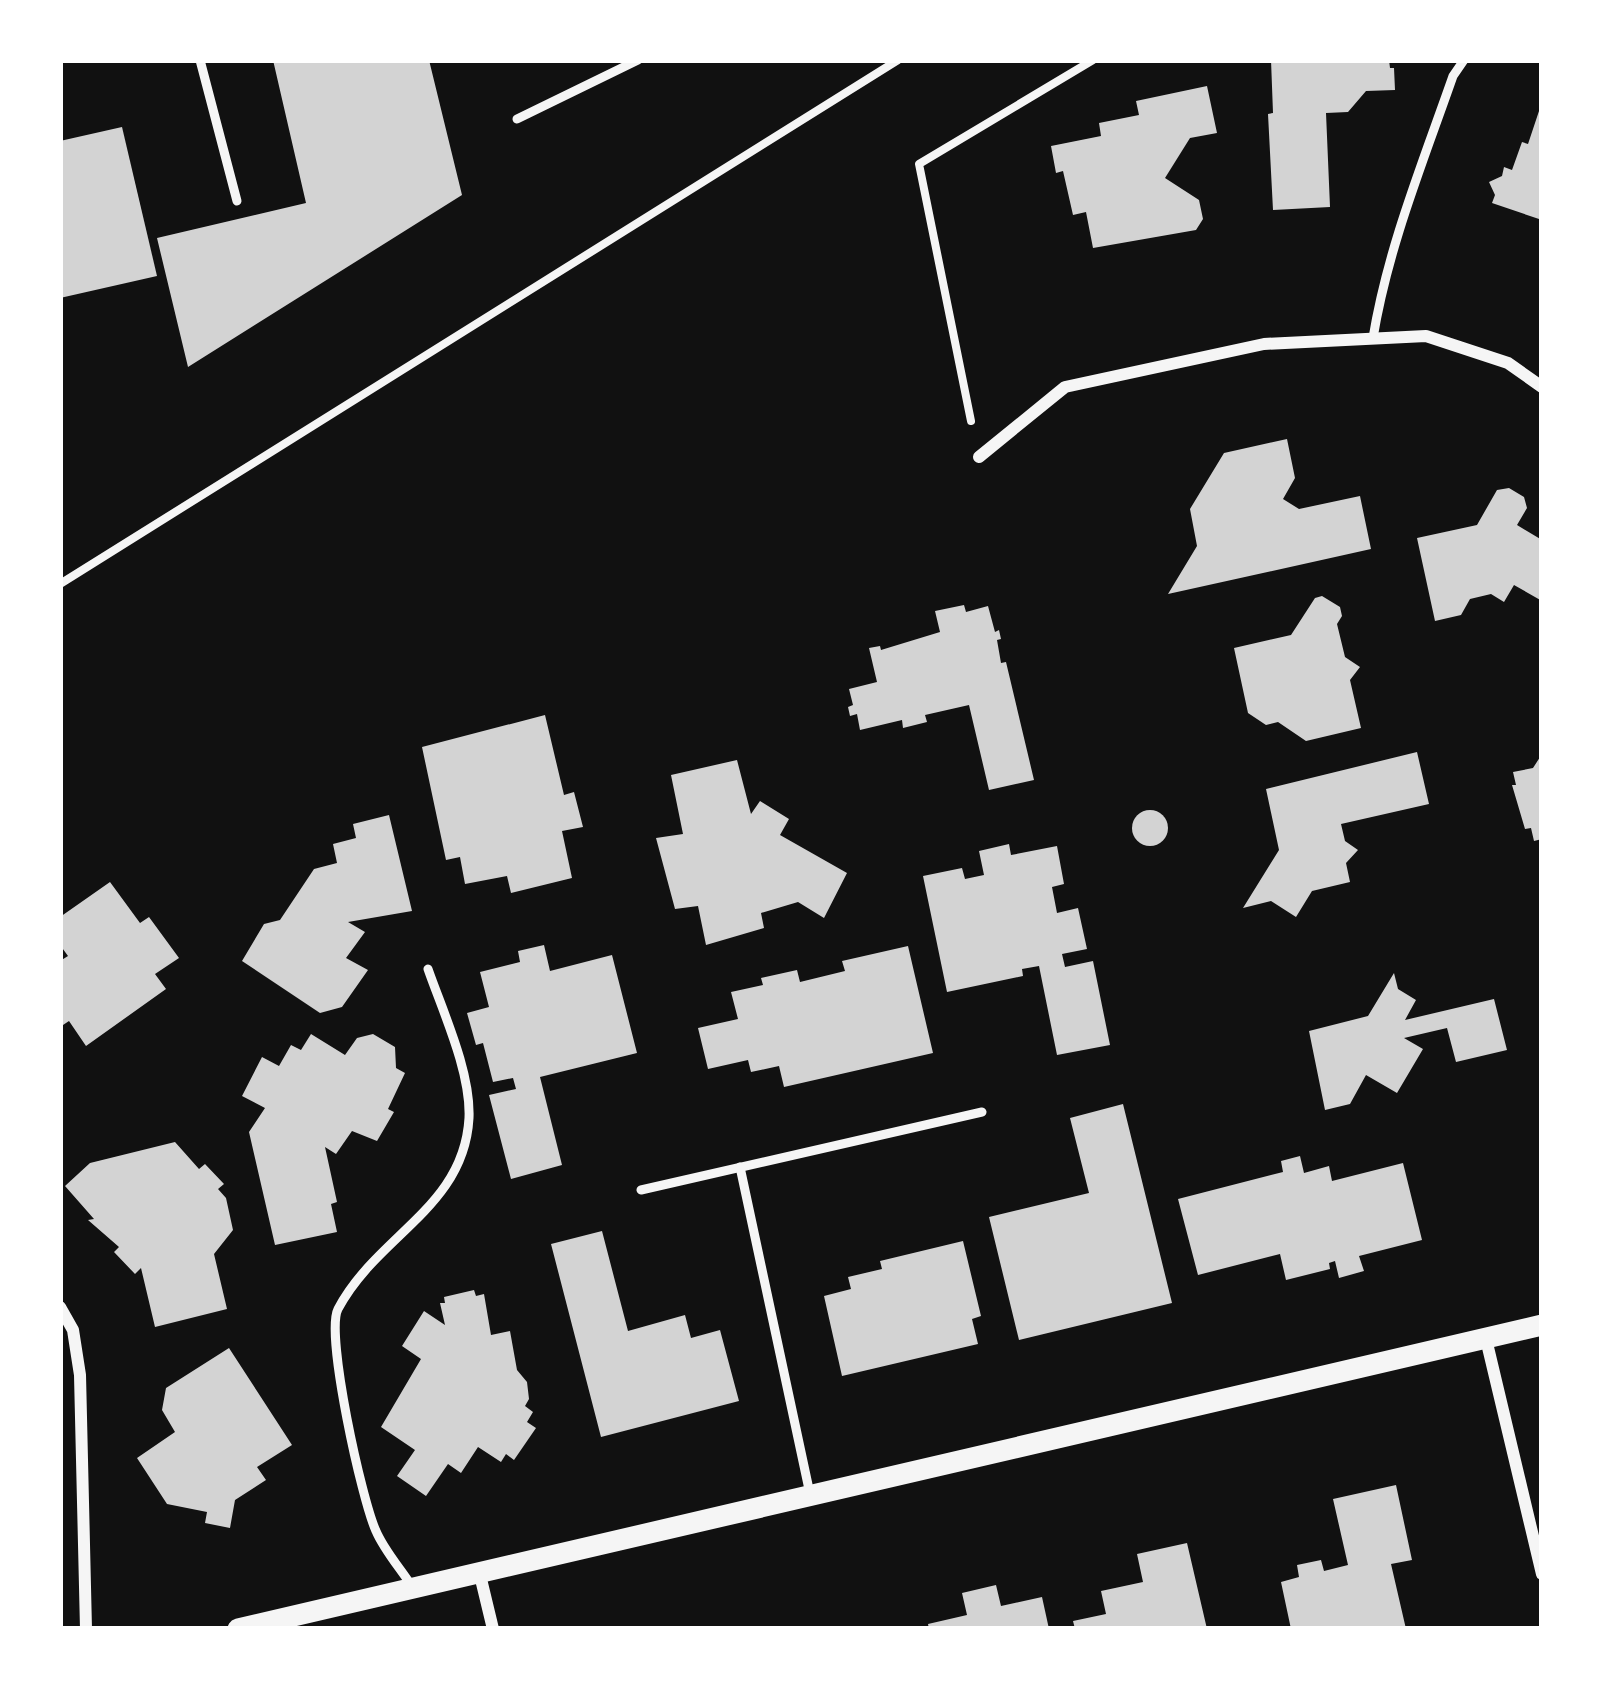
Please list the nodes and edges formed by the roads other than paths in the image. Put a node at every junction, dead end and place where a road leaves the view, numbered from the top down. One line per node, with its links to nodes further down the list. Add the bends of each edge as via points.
1 (200, 60): 5 (lane)
2 (638, 60): 4 (lane)
3 (1464, 60): 6 (lane, via 1395,240)
4 (518, 118)
5 (237, 201)
6 (1373, 338): 7 (street, via 1426,336 1508,363); 8 (street, via 1264,344 1065,386)
7 (1542, 387)
8 (979, 457)
9 (428, 968): 19 (lane, via 469,1116 460,1160 446,1192 383,1247 335,1312 336,1371 376,1532)
10 (982, 1112): 11 (lane)
11 (740, 1167): 12 (lane); 16 (lane)
12 (641, 1190)
13 (60, 1307): 20 (street, via 80,1375)
14 (1542, 1325): 15 (street)
15 (1486, 1339): 16 (street); 17 (street)
16 (810, 1494): 18 (street)
17 (1542, 1574)
18 (480, 1575): 19 (street); 22 (street)
19 (413, 1589): 21 (street)
20 (86, 1629)
21 (238, 1629)
22 (493, 1629)

